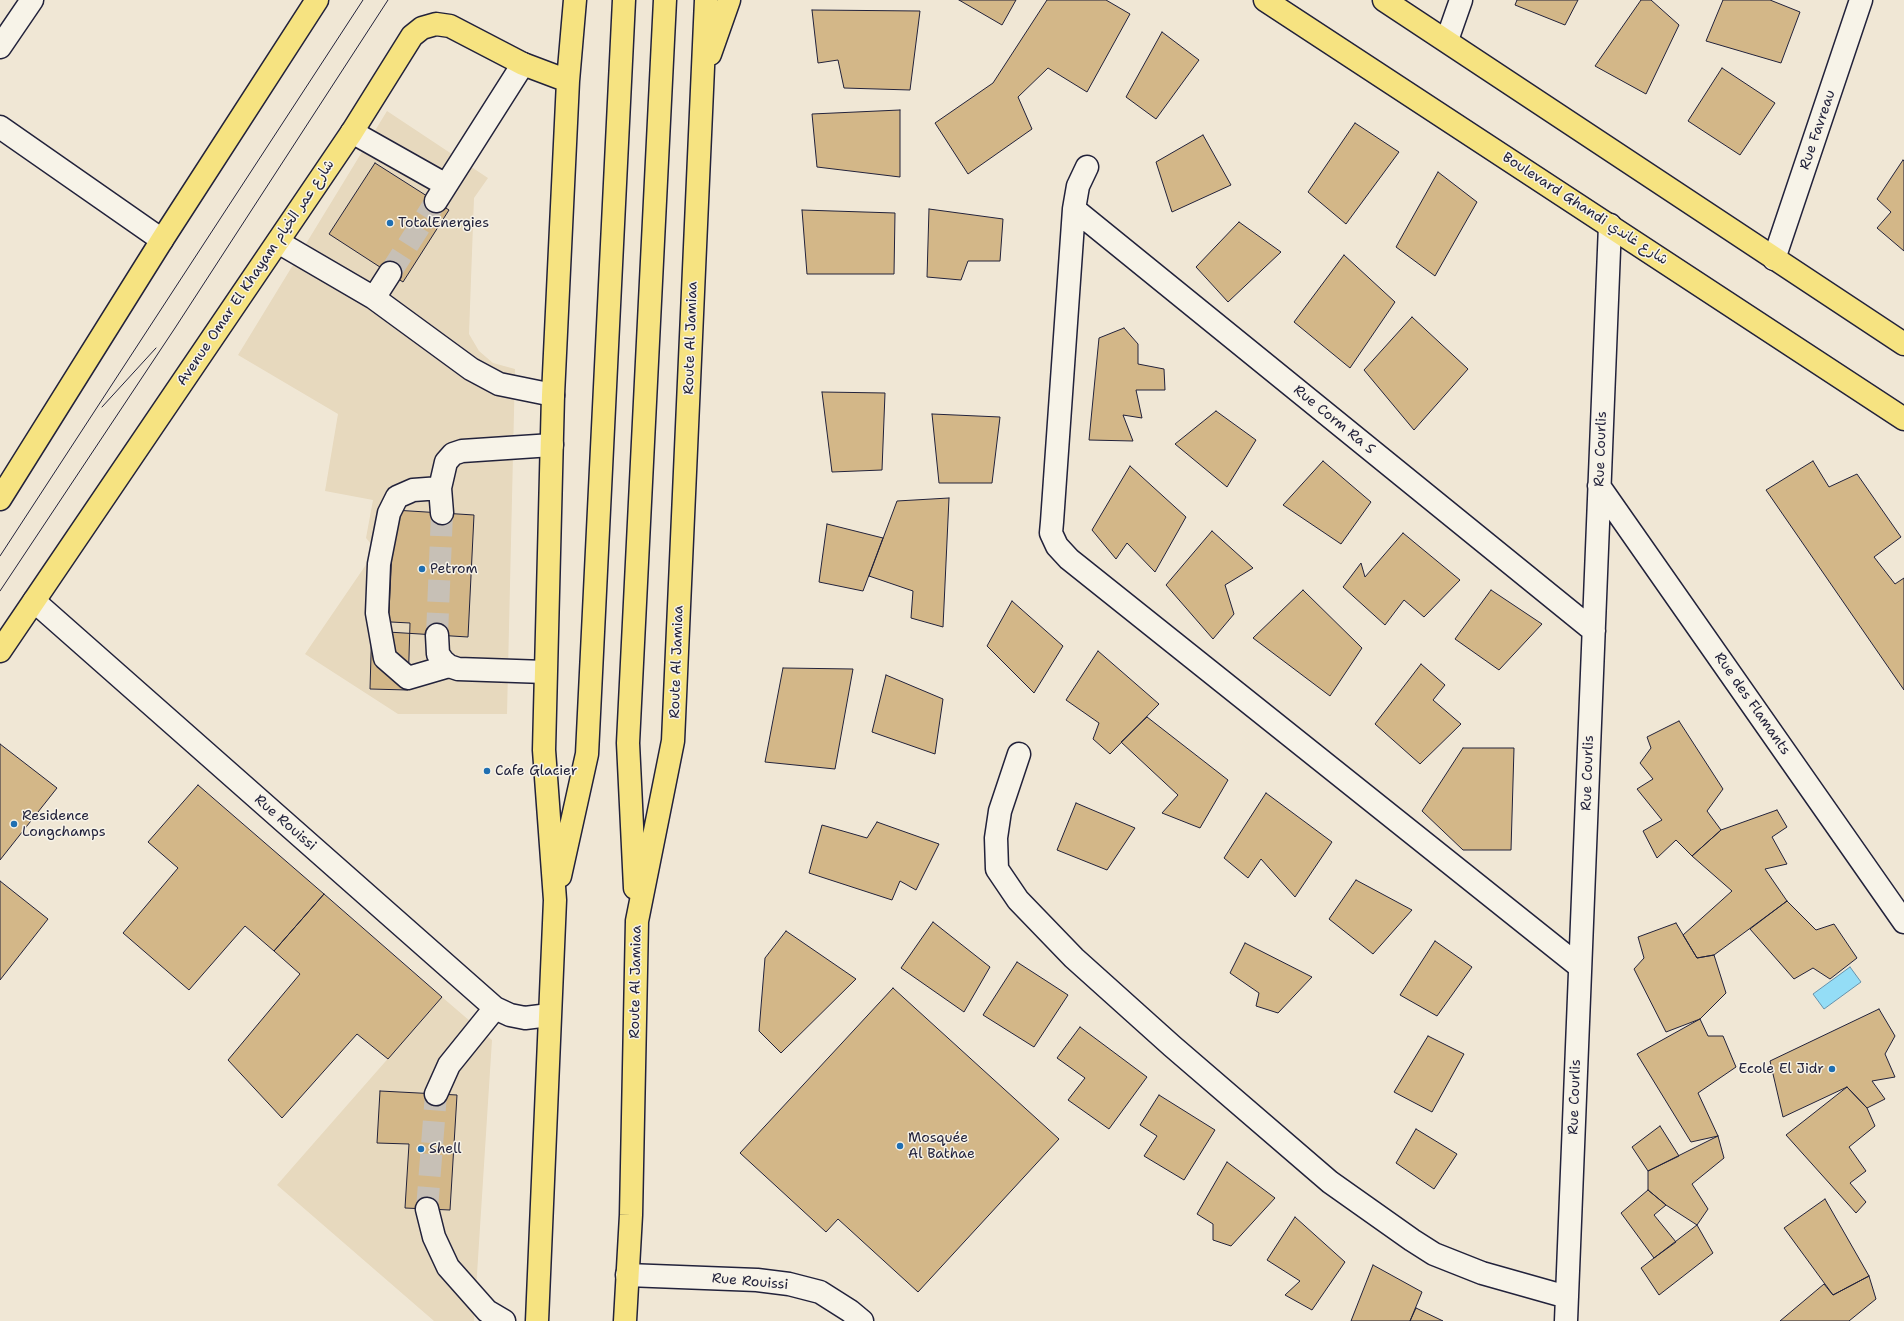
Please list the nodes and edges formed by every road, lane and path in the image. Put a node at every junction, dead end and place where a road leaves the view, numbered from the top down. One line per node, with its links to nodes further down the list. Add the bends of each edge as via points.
1 (32, 0): 13 (street)
2 (318, 0): 22 (main road)
3 (575, 0): 16 (main road)
4 (624, 0): 42 (main road, via 587,754)
5 (665, 0): 43 (main road, via 628,743)
6 (706, 0): 15 (main road, Route Al Jamiaa)
7 (729, 0): 15 (main road)
8 (1264, 0): 21 (main road, Boulevard Ghandi شارع غاندي)
9 (1384, 0): 12 (main road)
10 (1461, 0): 12 (street)
11 (1861, 0): 24 (street, Rue Favreau)
12 (1447, 40): 24 (main road)
13 (0, 47)
14 (523, 64): 16 (main road, Avenue Omar El Khayam شارع عمر الخيام); 18 (main road, Avenue Omar El Khayam شارع عمر الخيام, via 450,26 436,24 422,28 412,36); 18 (street, via 441,193)
15 (702, 78): 43 (main road, Route Al Jamiaa, via 673,741)
16 (568, 81): 28 (main road)
17 (0, 127): 22 (street)
18 (352, 132): 23 (main road, Avenue Omar El Khayam شارع عمر الخيام)
19 (1087, 167): 20 (street, via 1078,186)
20 (1074, 209): 36 (street, Rue Corm Ra S); 45 (street, via 1051,533 1057,546 1081,569)
21 (1610, 225): 29 (main road, Boulevard Ghandi شارع غاندي); 31 (street, Rue Courlis)
22 (162, 240): 33 (main road)
23 (278, 242): 26 (street); 35 (main road, Avenue Omar El Khayam شارع عمر الخيام)
24 (1774, 259): 27 (main road)
25 (390, 273): 26 (street)
26 (374, 298): 28 (street, via 472,369 499,384)
27 (1904, 344)
28 (553, 395): 30 (main road)
29 (1904, 419)
30 (552, 445): 32 (street, via 462,450 453,454 446,462); 40 (main road)
31 (1599, 486): 36 (street, Rue Courlis); 44 (street, Rue des Flamants)
32 (440, 488): 34 (street); 39 (street, via 413,490 398,497 389,512 379,564 377,613 385,658 408,678)
33 (0, 499)
34 (442, 513)
35 (34, 601): 38 (main road, Avenue Omar El Khayam شارع عمر الخيام); 46 (street, Rue Rouissi)
36 (1594, 631): 45 (street, Rue Courlis)
37 (437, 635): 39 (street, via 438,654)
38 (0, 651)
39 (449, 666): 40 (street, via 458,669)
40 (545, 672): 42 (main road, via 544,750)
41 (1019, 754): 51 (street, via 1000,812 996,838 998,869 1018,900 1074,958 1330,1182 1412,1240 1434,1254 1482,1273)
42 (555, 900): 47 (main road)
43 (637, 922): 50 (main road, Route Al Jamiaa, via 631,1215)
44 (1904, 922)
45 (1580, 966): 51 (street, Rue Courlis)
46 (496, 1008): 47 (street, Rue Rouissi, via 525,1018); 48 (street, via 449,1065)
47 (549, 1015): 53 (main road)
48 (436, 1094)
49 (427, 1209): 52 (street, via 434,1237 448,1267 487,1310)
50 (627, 1275): 54 (main road, Route Al Jamiaa); 55 (street, Rue Rouissi, via 758,1280 789,1284 820,1292 850,1310)
51 (1567, 1296): 56 (street, Rue Courlis)
52 (504, 1321)
53 (536, 1321)
54 (625, 1321)
55 (862, 1321)
56 (1566, 1321)

